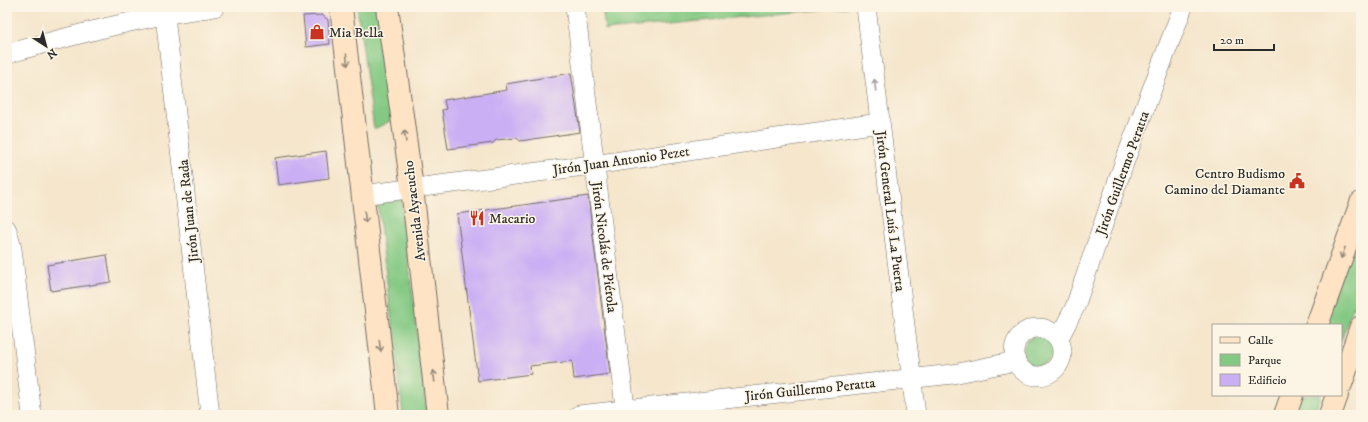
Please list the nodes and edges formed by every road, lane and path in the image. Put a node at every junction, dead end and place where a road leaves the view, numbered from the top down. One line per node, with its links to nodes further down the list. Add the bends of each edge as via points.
1 (215, 7): 7 (street)
2 (341, 7): 12 (main road, one-way to 12)
3 (387, 7): 11 (main road, Avenida Ayacucho, one-way to 3)
4 (575, 7): 10 (street, Jirón Nicolás de Piérola)
5 (866, 7): 9 (street, Jirón General Luís La Puerta, one-way to 5)
6 (1183, 7): 18 (street, Jirón Guillermo Peratta, via 1124,163 1075,307)
7 (165, 11): 8 (street); 26 (street, Jirón Juan de Rada)
8 (7, 54)
9 (879, 124): 10 (street, Jirón Juan Antonio Pezet); 20 (street, Jirón General Luís La Puerta)
10 (595, 164): 11 (street, Jirón Juan Antonio Pezet); 24 (street, Jirón Nicolás de Piérola)
11 (412, 188): 12 (street, Jirón Juan Antonio Pezet); 28 (main road, Avenida Ayacucho, one-way to 11)
12 (362, 194): 27 (main road, one-way to 27)
13 (1361, 203): 16 (main road, one-way to 16)
14 (7, 230): 15 (street)
15 (9, 250): 25 (street)
16 (1317, 324)
17 (1361, 327): 21 (main road)
18 (1058, 338): 19 (street, via 1046,328 1030,329 1023,333 1015,346); 19 (street, via 1062,345 1062,357 1050,373 1027,373)
19 (1016, 362): 20 (street, Jirón Guillermo Peratta, via 953,374)
20 (912, 378): 24 (street, Jirón Guillermo Peratta); 30 (street, Jirón General Luís La Puerta)
21 (1342, 381)
22 (1292, 396): 31 (main road)
23 (1337, 396): 32 (main road)
24 (626, 412): 29 (street, Jirón Guillermo Peratta)
25 (32, 415)
26 (210, 415)
27 (388, 415)
28 (438, 415)
29 (579, 415)
30 (916, 415)
31 (1285, 415)
32 (1330, 415)

